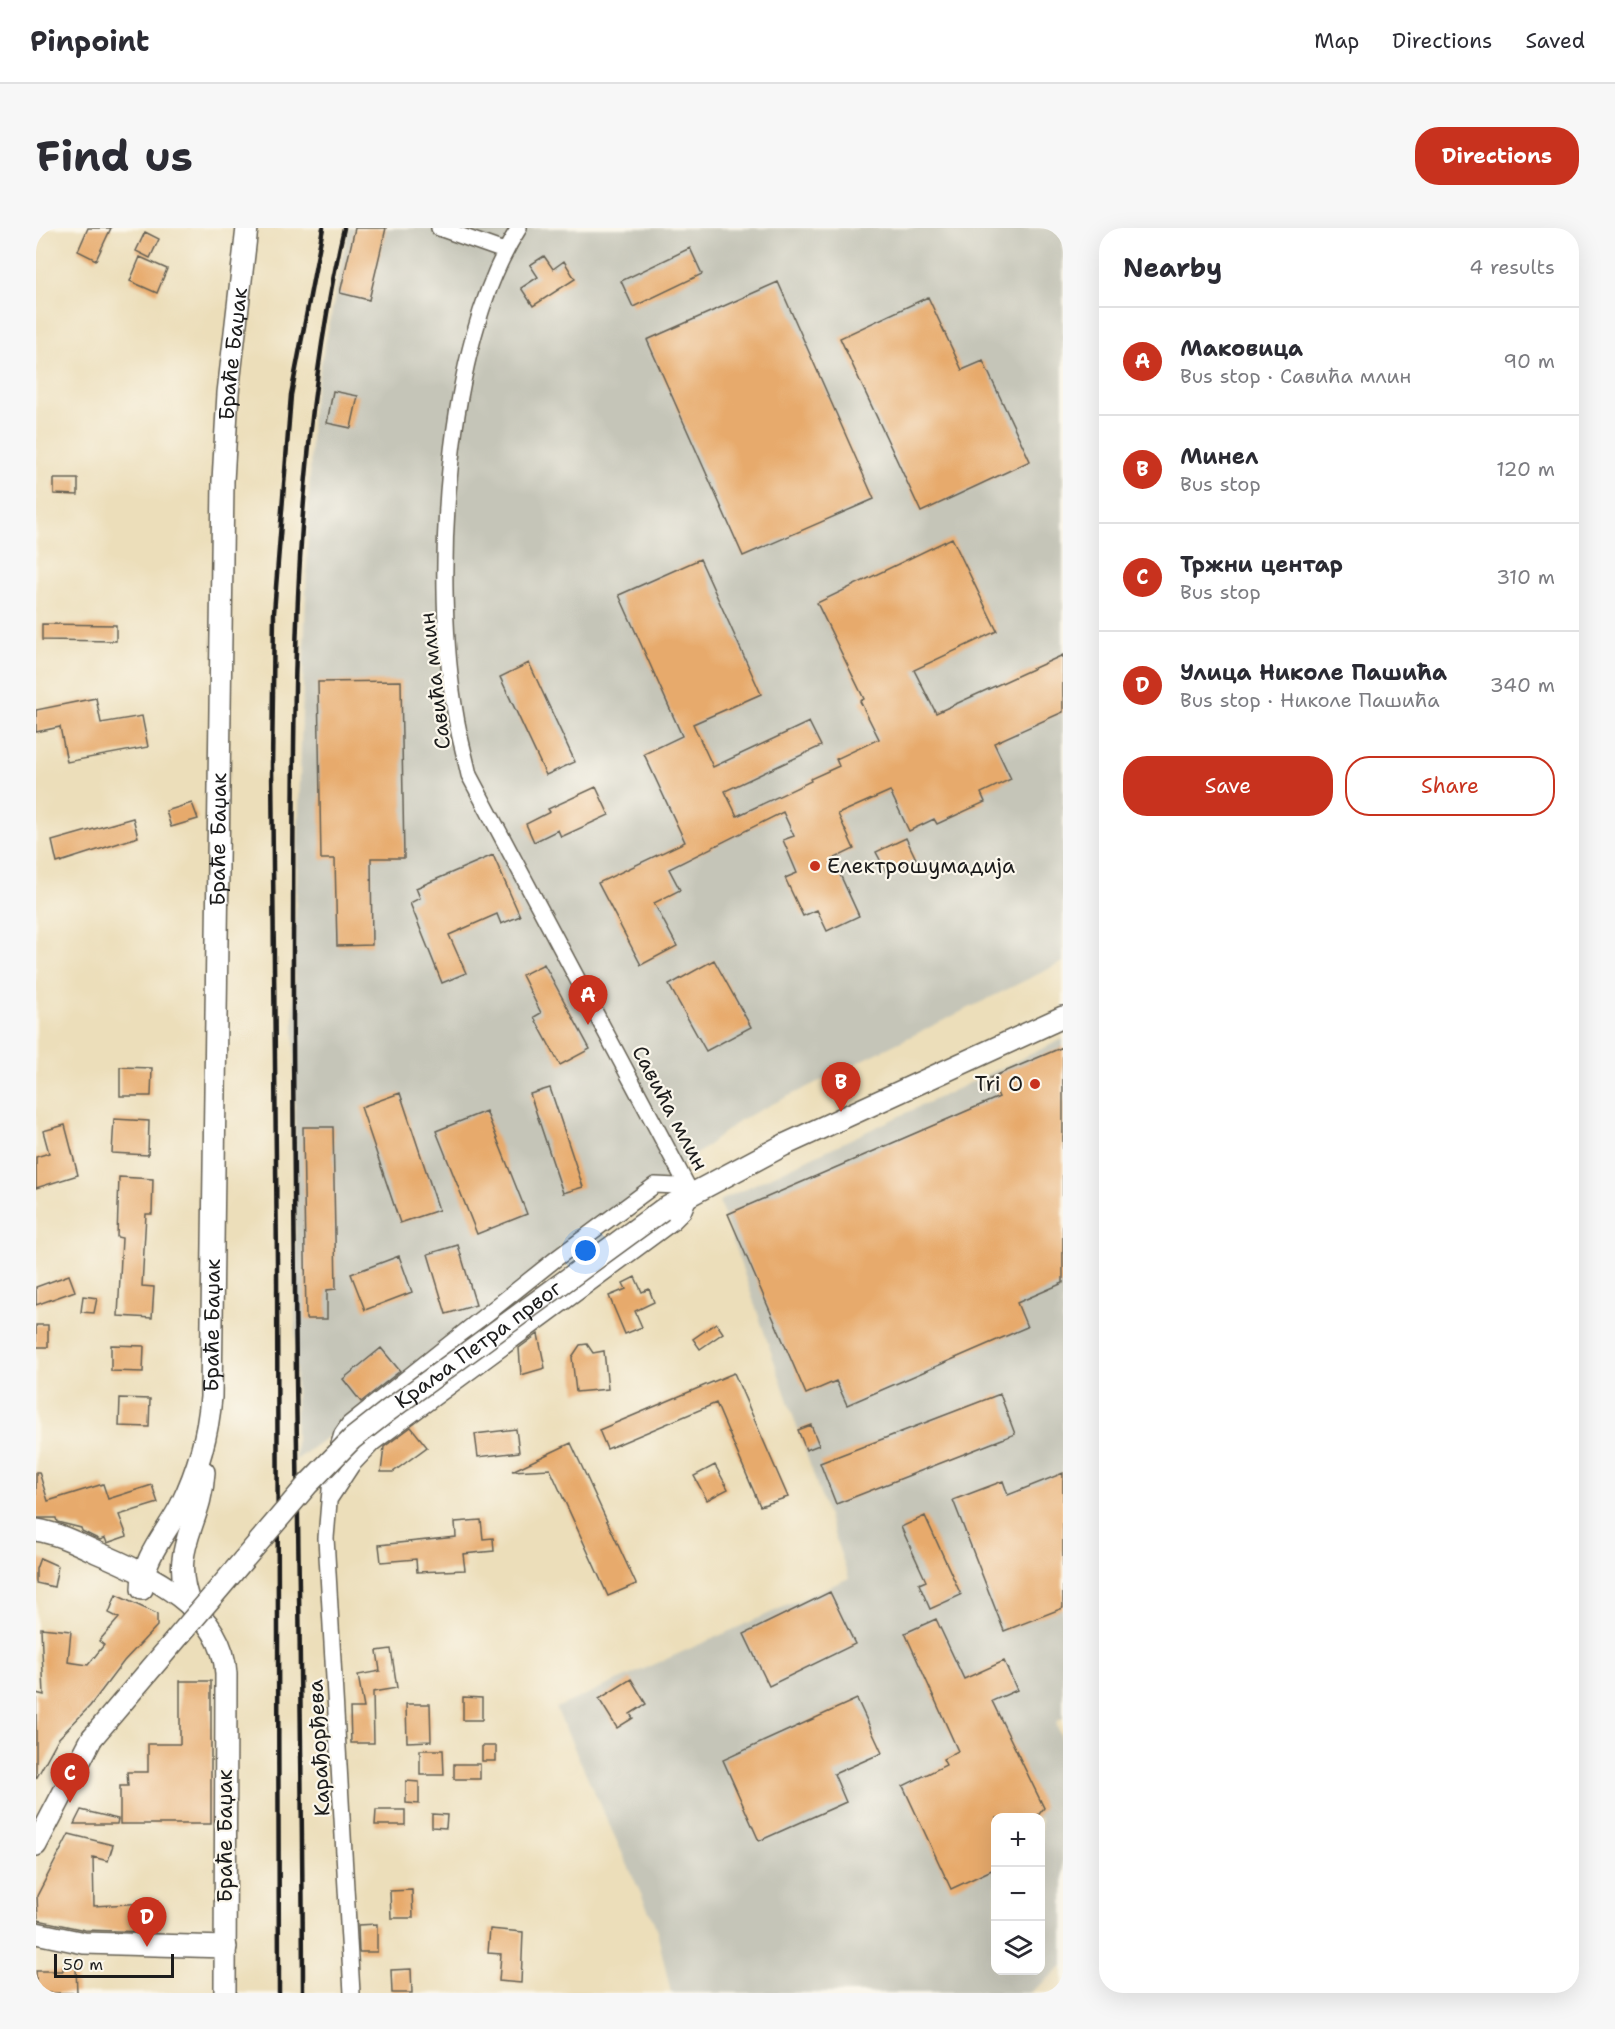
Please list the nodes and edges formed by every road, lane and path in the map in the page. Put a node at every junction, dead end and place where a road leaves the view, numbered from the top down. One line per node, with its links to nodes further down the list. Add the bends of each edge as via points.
1 (247, 228): 7 (main road, Браће Баџак, via 228,393 224,469 211,1397)
2 (439, 228): 4 (street)
3 (519, 228): 4 (street, Савића млин)
4 (504, 251): 6 (street, Савића млин, via 464,369 452,461 445,574 456,717 469,775)
5 (1063, 1017): 6 (main road, Краља Петра првог, via 784,1145)
6 (691, 1193): 8 (street, via 683,1212 673,1222 373,1443 352,1465); 8 (street, Карађорђева, via 676,1186 655,1185 373,1403 342,1434 332,1467); 17 (main road, Краља Петра првог, bridge, via 474,1346 352,1439 308,1484 92,1738)
7 (202, 1454): 11 (main road, Браће Баџак, via 183,1502); 12 (main road, Браће Баџак, via 203,1483)
8 (328, 1502): 21 (street, Карађорђева)
9 (36, 1530): 13 (main road)
10 (36, 1538): 14 (main road)
11 (160, 1542): 13 (main road, via 136,1553); 14 (main road, Браће Баџак)
12 (184, 1549): 14 (main road); 15 (main road, Браће Баџак, via 181,1576)
13 (110, 1557): 14 (main road)
14 (148, 1581): 15 (main road); 16 (main road, via 189,1626)
15 (191, 1607): 16 (main road, Браће Баџак, via 221,1648 226,1668)
16 (224, 1679): 19 (main road, Браће Баџак)
17 (36, 1845)
18 (36, 1933): 19 (main road, via 84,1943)
19 (226, 1947): 20 (main road, Браће Баџак)
20 (225, 1993)
21 (352, 1993)

